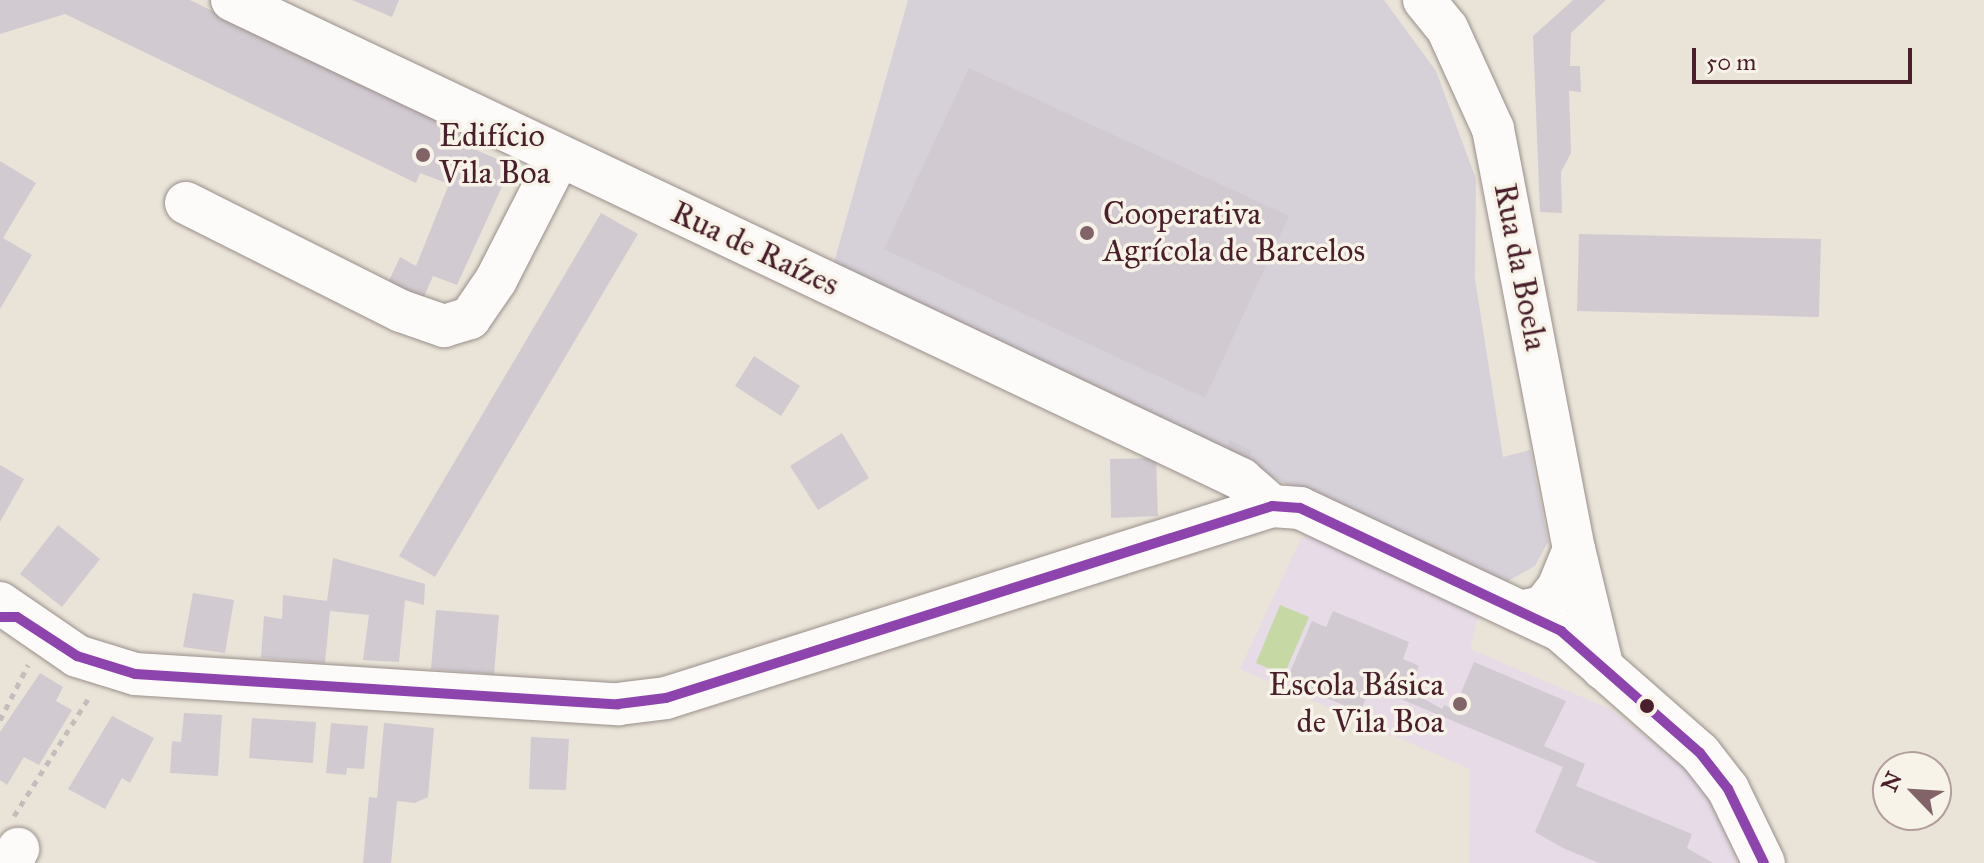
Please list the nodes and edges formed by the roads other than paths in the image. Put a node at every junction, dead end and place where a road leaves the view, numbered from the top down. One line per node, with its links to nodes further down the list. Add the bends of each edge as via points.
1 (232, 0): 3 (street, Rua de Raízes)
2 (1424, 0): 6 (street, Rua da Boela, via 1447,28 1493,129)
3 (559, 157): 4 (street, via 496,280 470,318 444,326 401,311); 5 (street, Rua de Raízes, via 1241,479)
4 (186, 203)
5 (1272, 506): 7 (street, via 1326,516); 8 (street, via 666,698 618,704 135,674 77,656)
6 (1574, 549): 7 (street, via 1562,580 1543,607); 9 (street, Rua da Boela)
7 (1524, 611): 9 (street, via 1561,631)
8 (6, 612)
9 (1603, 669): 10 (street, via 1700,753 1728,789)
10 (1764, 863)

